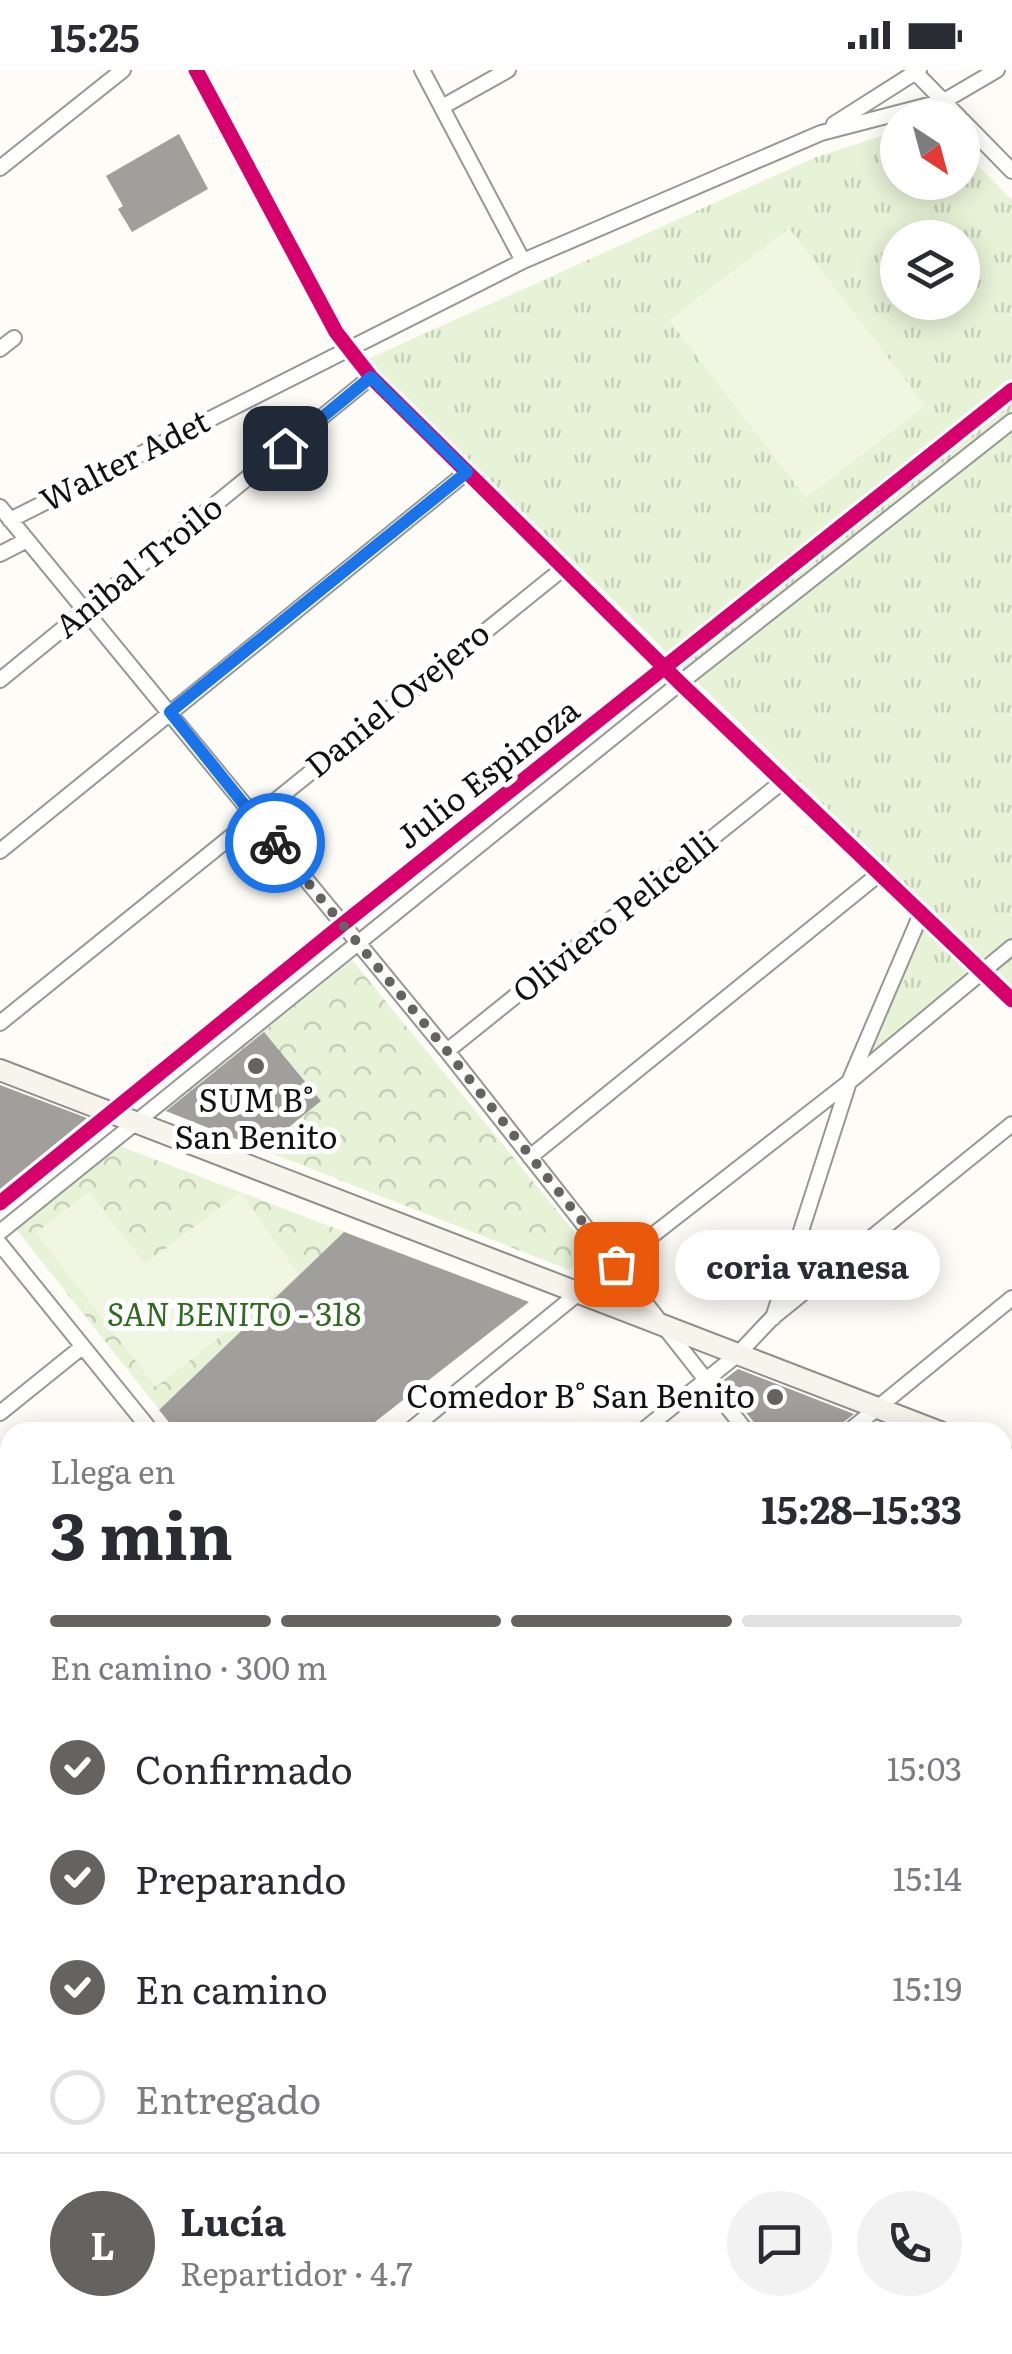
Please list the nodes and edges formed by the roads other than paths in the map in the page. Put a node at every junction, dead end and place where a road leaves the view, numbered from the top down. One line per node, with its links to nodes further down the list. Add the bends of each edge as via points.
1 (122, 70): 15 (street)
2 (196, 70): 19 (street)
3 (422, 70): 11 (street)
4 (508, 70): 11 (street)
5 (972, 70): 8 (street)
6 (998, 70): 8 (street)
7 (915, 71): 9 (street); 13 (street)
8 (967, 87): 10 (street)
9 (943, 100)
10 (946, 100)
11 (442, 106): 17 (street)
12 (880, 118): 13 (street)
13 (821, 133): 17 (street, Walter Adet)
14 (980, 138): 16 (street)
15 (0, 168)
16 (1012, 171)
17 (523, 260): 19 (street, Walter Adet)
18 (14, 338): 20 (street)
19 (348, 349): 21 (street); 25 (street, Walter Adet)
20 (0, 350)
21 (371, 377): 24 (street); 29 (street, Anibal Troilo)
22 (1012, 390): 30 (street, Julio Espinoza)
23 (1012, 421): 32 (street, Julio Espinoza)
24 (467, 472): 28 (street); 33 (street)
25 (5, 514): 26 (street)
26 (26, 540): 27 (street, Walter Adet); 29 (street)
27 (0, 554)
28 (564, 567): 30 (street); 35 (street, Daniel Ovejero)
29 (86, 611): 31 (street, Anibal Troilo); 33 (street)
30 (665, 668): 32 (street); 39 (street, Julio Espinoza)
31 (0, 680)
32 (680, 683): 34 (street); 40 (street, Julio Espinoza)
33 (170, 712): 35 (street); 36 (street)
34 (782, 782): 37 (street); 45 (street, Oliviero Pelicelli)
35 (252, 816): 39 (street); 44 (street, Daniel Ovejero)
36 (0, 850)
37 (879, 874): 38 (street); 51 (street)
38 (921, 914): 42 (street); 47 (street)
39 (343, 924): 40 (street); 48 (street, Julio Espinoza)
40 (358, 942): 45 (street); 49 (street, Julio Espinoza)
41 (1012, 947): 42 (street)
42 (982, 970): 43 (street); 47 (street)
43 (1012, 1000)
44 (0, 1023)
45 (447, 1051): 51 (street)
46 (0, 1070): 48 (main road)
47 (849, 1082): 55 (street); 58 (street)
48 (111, 1114): 49 (main road); 52 (street, Julio Espinoza)
49 (133, 1123): 53 (street, Julio Espinoza); 56 (main road)
50 (1012, 1124): 58 (street)
51 (530, 1157): 55 (street)
52 (0, 1203)
53 (0, 1232)
54 (0, 1244): 60 (street)
55 (616, 1264): 56 (street); 59 (street)
56 (576, 1295): 59 (main road); 66 (street)
57 (1012, 1298): 63 (street)
58 (772, 1318): 61 (street)
59 (665, 1328): 61 (main road); 62 (street)
60 (82, 1346): 64 (street); 65 (street)
61 (737, 1355): 62 (street); 63 (main road)
62 (705, 1381): 67 (street); 68 (street)
63 (877, 1409): 69 (street); 70 (main road)
64 (0, 1413)
65 (144, 1422)
66 (420, 1422)
67 (653, 1422)
68 (740, 1422)
69 (861, 1422)
70 (913, 1422)

